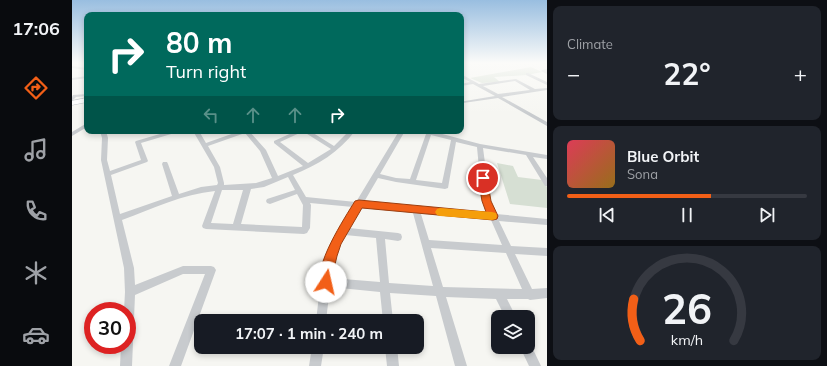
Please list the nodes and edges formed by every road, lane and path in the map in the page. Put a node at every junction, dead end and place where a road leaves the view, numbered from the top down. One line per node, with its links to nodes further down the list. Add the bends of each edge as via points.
1 (469, 80): 4 (street)
2 (515, 80): 4 (street)
3 (516, 80): 7 (street)
4 (476, 84): 5 (street); 9 (street)
5 (464, 85)
6 (547, 89): 7 (street)
7 (535, 91): 9 (street)
8 (84, 95): 11 (street, via 75,96)
9 (497, 96): 12 (street); 13 (street)
10 (84, 100): 11 (main road)
11 (72, 101)
12 (465, 102)
13 (547, 124)
14 (84, 128): 15 (street)
15 (72, 134)
16 (104, 134): 35 (street)
17 (166, 134): 35 (street, via 138,142 145,161)
18 (198, 134): 28 (street)
19 (236, 134): 28 (street)
20 (248, 134): 38 (street, via 263,150)
21 (294, 134): 34 (street, via 276,142)
22 (311, 134): 30 (street)
23 (349, 134): 30 (street)
24 (400, 134): 37 (street)
25 (428, 134): 39 (street)
26 (441, 134): 27 (street)
27 (454, 139): 29 (street); 39 (street, via 445,186)
28 (205, 145): 42 (street, via 217,167)
29 (480, 146): 31 (street); 49 (street, via 486,201)
30 (335, 149): 34 (street)
31 (528, 154): 32 (street); 40 (street)
32 (547, 157)
33 (165, 164): 44 (street)
34 (307, 166): 36 (street)
35 (107, 174): 50 (street)
36 (290, 175): 38 (street); 43 (street)
37 (376, 175): 39 (street); 47 (street)
38 (276, 179): 41 (street, via 257,186)
39 (412, 182)
40 (547, 184)
41 (245, 186): 42 (street); 52 (street, via 247,189)
42 (220, 187): 44 (street); 52 (street, via 206,226)
43 (300, 191): 45 (street); 46 (street)
44 (176, 197): 50 (street)
45 (305, 200): 47 (street); 52 (street, via 307,205 304,231)
46 (270, 201)
47 (359, 204): 48 (street); 53 (street)
48 (416, 210): 49 (street); 56 (street)
49 (493, 216): 51 (street); 57 (street)
50 (117, 218): 61 (street, via 128,261)
51 (547, 222)
52 (236, 227)
53 (343, 231): 54 (street); 59 (street, via 331,256)
54 (380, 235): 55 (street); 60 (street)
55 (398, 237)
56 (426, 244): 57 (street); 62 (street)
57 (508, 249): 58 (street); 65 (street)
58 (547, 252)
59 (326, 282): 60 (street); 67 (street)
60 (385, 289): 62 (street); 68 (street)
61 (130, 292): 72 (street); 73 (street, via 183,270 211,270)
62 (440, 292): 64 (street); 76 (street)
63 (547, 293): 65 (street)
64 (499, 294): 65 (street); 66 (street)
65 (530, 295)
66 (507, 310)
67 (322, 314)
68 (387, 314)
69 (317, 354): 74 (street)
70 (392, 354): 75 (street)
71 (529, 354): 77 (street)
72 (126, 366)
73 (175, 366)
74 (315, 366)
75 (393, 366)
76 (461, 366)
77 (535, 366)

